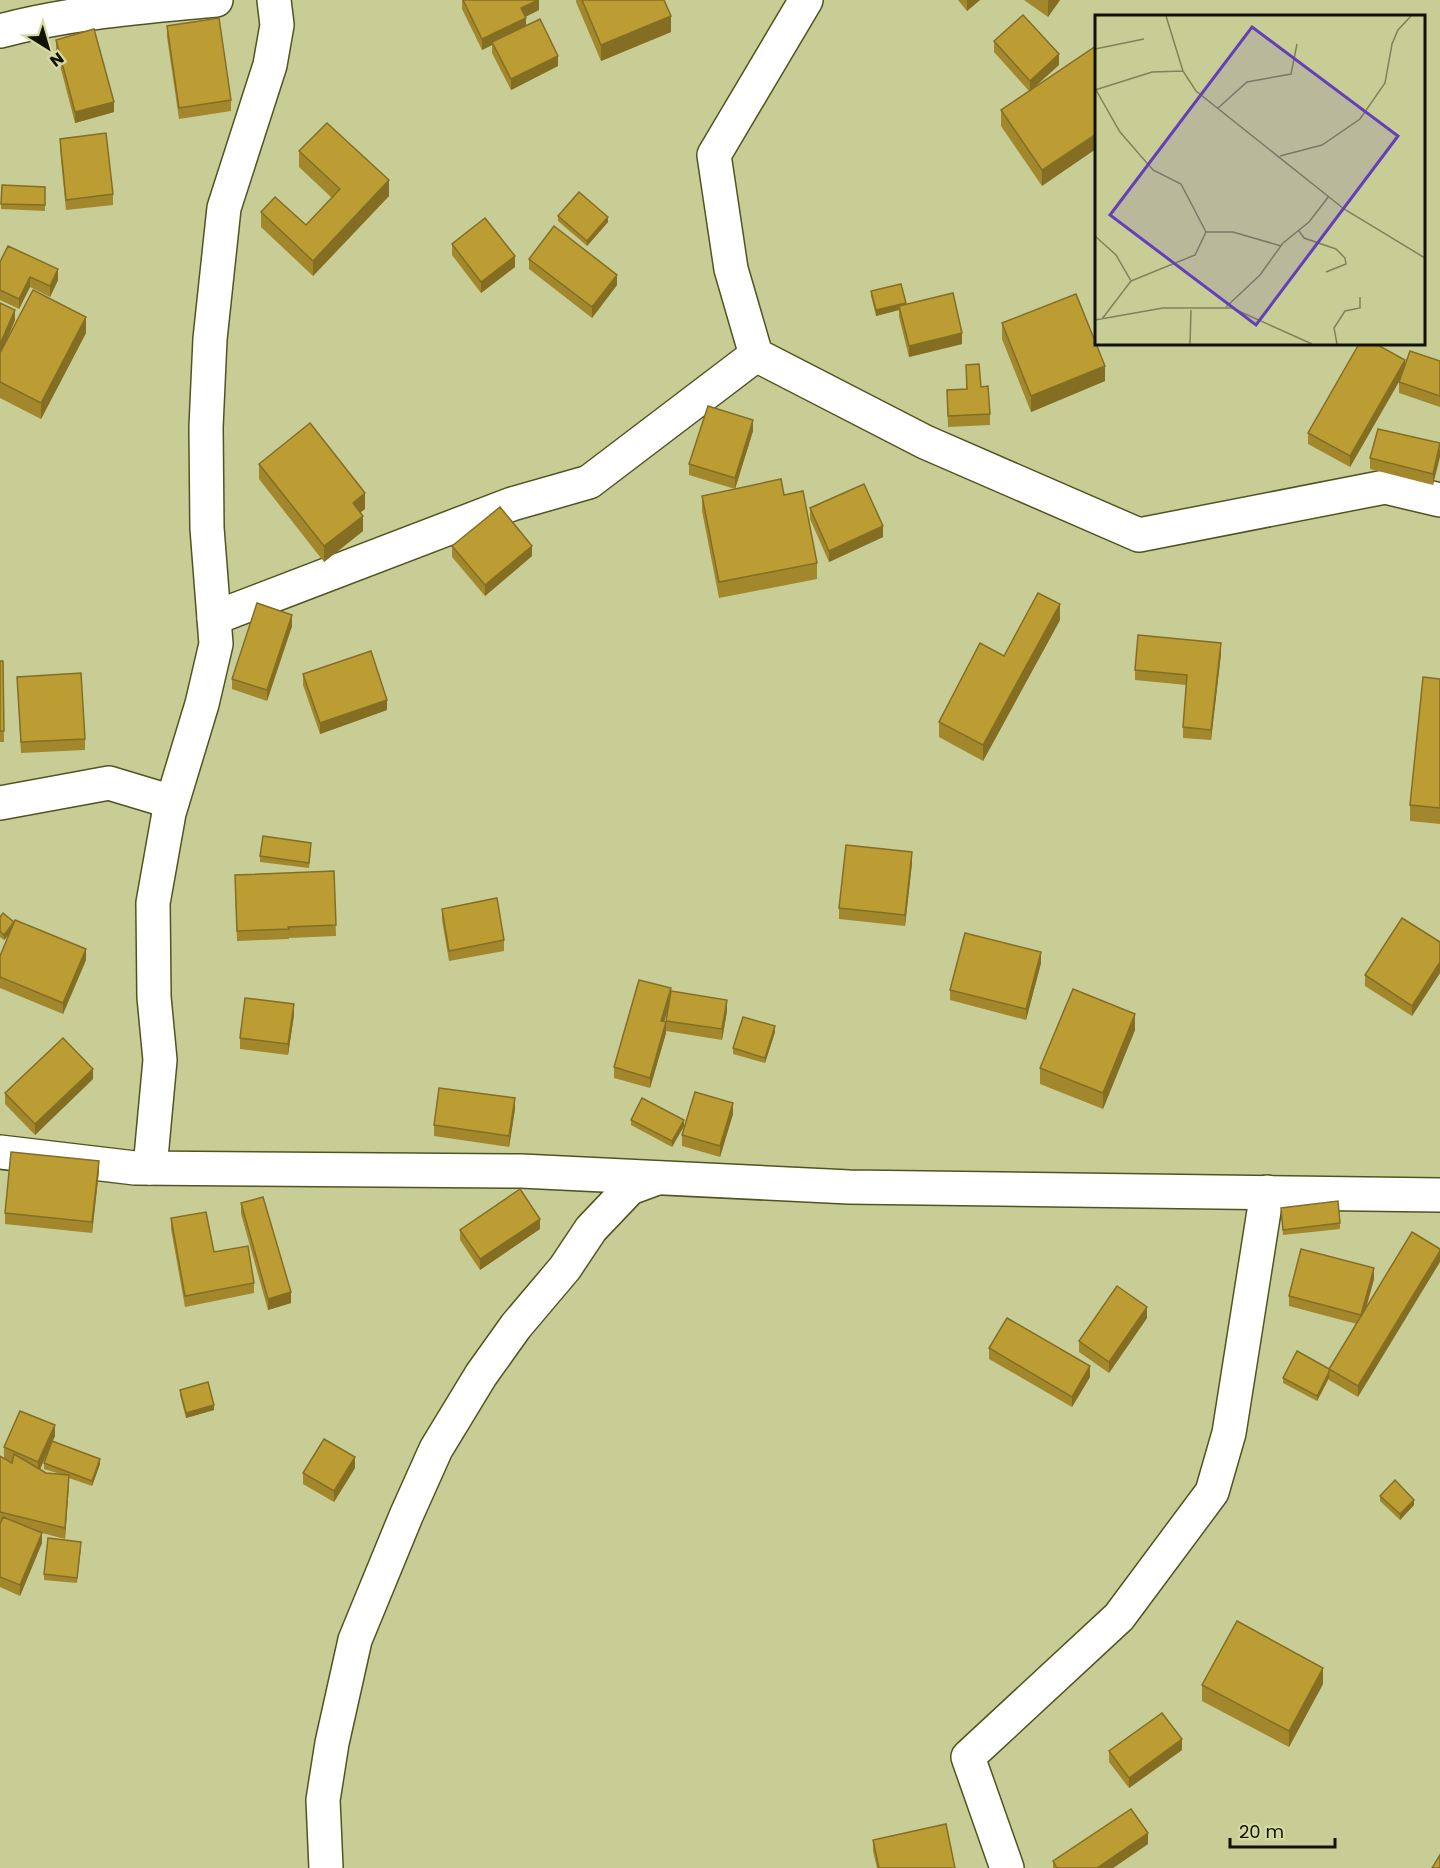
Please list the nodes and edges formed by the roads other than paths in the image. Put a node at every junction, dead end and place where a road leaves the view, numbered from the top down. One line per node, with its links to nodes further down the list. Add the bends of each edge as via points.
1 (216, 0): 4 (street, via 117,9)
2 (274, 0): 7 (street, via 277,26 270,64 224,208 210,339 207,528)
3 (806, 0): 5 (street, via 714,155 731,269)
4 (0, 31)
5 (756, 356): 6 (street, via 925,442 1139,535 1385,487); 7 (street, via 589,482 512,504)
6 (1440, 500)
7 (214, 618): 8 (street, via 216,644)
8 (172, 802): 9 (street, via 109,783); 11 (street, via 153,903 159,1060)
9 (0, 803)
10 (0, 1152): 11 (street)
11 (150, 1168): 12 (street, via 521,1171)
12 (659, 1177): 13 (street, via 861,1188); 15 (street, via 630,1188 591,1230 481,1375 436,1449 356,1640 323,1800)
13 (1267, 1192): 14 (street); 16 (street, via 1229,1433 1212,1492 1119,1617 968,1757)
14 (1440, 1195)
15 (326, 1868)
16 (1007, 1868)

